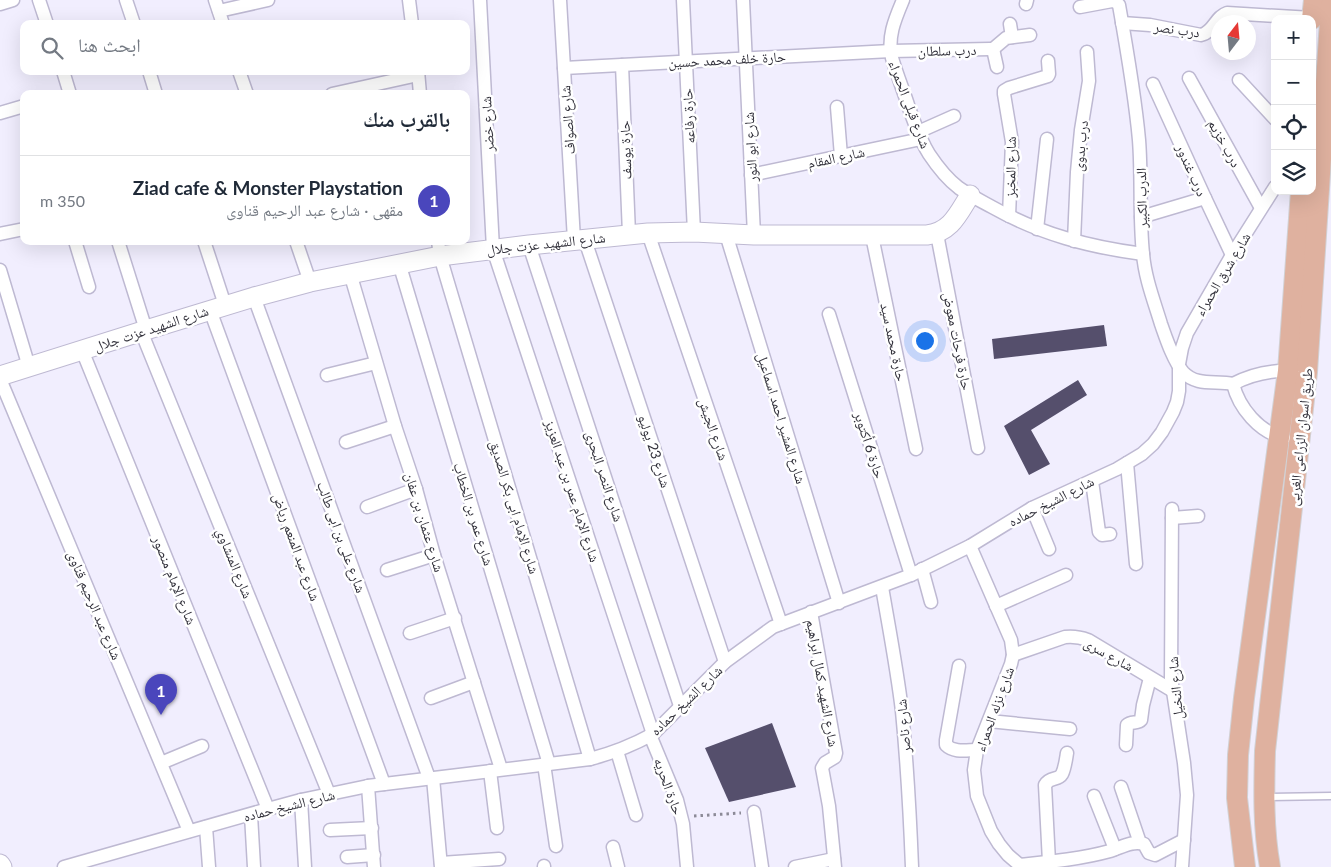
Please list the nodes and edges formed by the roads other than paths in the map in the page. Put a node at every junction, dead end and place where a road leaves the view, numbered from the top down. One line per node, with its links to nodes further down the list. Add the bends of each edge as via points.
1 (13, 0): 11 (street)
2 (40, 0): 16 (street)
3 (126, 0): 17 (street)
4 (268, 0): 12 (street)
5 (409, 0): 19 (street)
6 (480, 0): 78 (street, شارع خضر)
7 (560, 0): 30 (street, شارع الصواف)
8 (682, 0): 27 (street, حارة رفاعه)
9 (742, 0): 25 (street, شارع ابو النور)
10 (903, 0): 23 (street, شارع قبلى الحمراء, via 892,29)
11 (0, 4)
12 (217, 6): 18 (street)
13 (1331, 6): 94 (main road, طريق اسوان الزراعى الغربى)
14 (1080, 7): 20 (street, الدرب الكبير, via 1115,2 1119,5)
15 (1313, 12): 20 (street, درب نصر, via 1227,13 1220,16 1208,33 1201,35)
16 (46, 20)
17 (133, 20)
18 (222, 20)
19 (412, 20)
20 (1122, 23): 59 (street, الدرب الكبير, via 1138,133)
21 (1030, 34): 22 (street, درب سلطان, via 1011,30)
22 (993, 49): 23 (street, درب سلطان); 29 (street)
23 (891, 51): 25 (street, حارة خلف محمد حسين); 49 (street, شارع قبلى الحمراء)
24 (1087, 52): 71 (street, درب بدوى, via 1089,81 1077,165)
25 (745, 58): 27 (street, حارة خلف محمد حسين); 52 (street, شارع ابو النور)
26 (1048, 61): 58 (street, شارع المخبز, via 1048,76 1004,91 1012,142)
27 (685, 62): 28 (street, حارة خلف محمد حسين); 62 (street, حارة رفاعه)
28 (622, 65): 30 (street, حارة خلف محمد حسين); 65 (street, حارة يوسف)
29 (997, 67)
30 (564, 68): 70 (street, شارع الصواف)
31 (63, 75): 39 (street)
32 (150, 75): 40 (street)
33 (240, 75): 41 (street)
34 (410, 75): 42 (street)
35 (418, 75): 43 (street)
36 (1189, 78): 57 (street, درب خزيم)
37 (1239, 80): 48 (street)
38 (1153, 84): 56 (street, درب غندور)
39 (69, 90)
40 (155, 90)
41 (246, 90)
42 (348, 90)
43 (420, 90)
44 (20, 107): 46 (street)
45 (837, 107): 51 (street)
46 (0, 112)
47 (954, 116): 49 (street, شارع المقام)
48 (1271, 116)
49 (919, 135): 51 (street, شارع المقام); 54 (street, شارع قبلى الحمراء, via 946,176)
50 (1047, 139): 60 (street)
51 (841, 156): 52 (street, شارع المقام)
52 (751, 175): 68 (street, شارع ابو النور)
53 (1271, 193): 57 (street, شارع شرق الحمراء)
54 (970, 195): 58 (street, شارع قبلى الحمراء); 67 (street, via 950,225)
55 (1301, 195): 94 (main road, طريق اسوان الزراعى الغربى)
56 (1205, 198): 59 (street); 80 (street, درب غندور)
57 (1261, 208): 80 (street, شارع شرق الحمراء)
58 (1009, 216): 60 (street, شارع قبلى الحمراء)
59 (1141, 217): 79 (street, الدرب الكبير)
60 (1037, 228): 71 (street, شارع قبلى الحمراء)
61 (20, 230): 64 (street)
62 (694, 232): 63 (street, شارع الشهيد عزت جلال); 66 (street, شارع الشهيد عزت جلال)
63 (648, 233): 65 (street, شارع الشهيد عزت جلال); 124 (street, شارع الجيش)
64 (0, 234)
65 (629, 234): 70 (street, شارع الشهيد عزت جلال)
66 (726, 234): 68 (street, شارع الشهيد عزت جلال); 120 (street, شارع المشير احمد اسماعيل)
67 (937, 234): 69 (street, شارع الشهيد عزت جلال); 102 (street, حارة فرحات معوض)
68 (754, 235): 69 (street, شارع الشهيد عزت جلال)
69 (872, 236): 103 (street, حارة محمد سيد)
70 (579, 240): 76 (street, شارع الشهيد عزت جلال); 127 (street, شارع 23 يوليو)
71 (1074, 241): 79 (street, شارع قبلى الحمراء, via 1108,250)
72 (76, 245): 85 (street)
73 (119, 245): 89 (street, شارع المنشاوي)
74 (205, 245): 87 (street, شارع عبد المنعم رياض)
75 (297, 245): 84 (street)
76 (529, 245): 78 (street, شارع الشهيد عزت جلال); 133 (street, شارع النصر البحرى)
77 (439, 248): 78 (street, شارع الشهيد عزت جلال); 81 (street, شارع الشهيد عزت جلال); 142 (street, شارع الإمام ابى بكر الصديق)
78 (493, 249): 136 (street, شارع الإمام عمر بن عبد العزيز)
79 (1143, 254): 92 (street, الدرب الكبير, via 1150,290)
80 (1232, 255): 92 (street, شارع شرق الحمراء, via 1187,333)
81 (399, 263): 83 (street, شارع الشهيد عزت جلال); 144 (street, شارع عمر بن الخطاب)
82 (0, 270): 93 (street)
83 (350, 274): 84 (street, شارع الشهيد عزت جلال); 91 (street, شارع عثمان بن عفان)
84 (310, 282): 86 (street, شارع الشهيد عزت جلال)
85 (89, 287)
86 (254, 296): 87 (street, شارع الشهيد عزت جلال); 146 (street, شارع على بن ابى طالب)
87 (218, 307): 89 (street, شارع الشهيد عزت جلال); 147 (street, شارع عبد المنعم رياض)
88 (829, 314): 116 (street, حارة 6 أكتوبر)
89 (143, 330): 90 (street, شارع الشهيد عزت جلال); 150 (street, شارع المنشاوي)
90 (82, 350): 93 (street, شارع الشهيد عزت جلال); 156 (street, شارع الإمام منصور)
91 (376, 363): 95 (street); 98 (street, شارع عثمان بن عفان)
92 (1178, 364): 97 (street, الدرب الكبير, via 1183,372 1197,381); 104 (street, شارع الشيخ حماده, via 1179,391 1173,412 1153,444)
93 (29, 367): 96 (street, شارع الشهيد عزت جلال)
94 (1298, 371): 97 (street, via 1256,374); 99 (main road, طريق اسوان الزراعى الغربى); 101 (main road, طريق اسوان الزراعى الغربى)
95 (327, 375)
96 (0, 378): 143 (street, شارع عبد الرحيم قناوى)
97 (1233, 384): 99 (street, via 1235,394 1252,419)
98 (395, 426): 100 (street); 106 (street, شارع عثمان بن عفان)
99 (1279, 437): 101 (street); 154 (main road, طريق اسوان الزراعى الغربى, via 1244,698)
100 (346, 442)
101 (1300, 442): 153 (main road, طريق اسوان الزراعى الغربى, via 1265,751)
102 (978, 448)
103 (916, 449)
104 (1127, 462): 105 (street, شارع الشيخ حماده); 114 (street)
105 (1092, 481): 108 (street, شارع الشيخ حماده); 110 (street, via 1099,532)
106 (416, 489): 107 (street); 113 (street, شارع عثمان بن عفان)
107 (367, 507)
108 (1032, 508): 111 (street, شارع الشيخ حماده); 112 (street)
109 (1198, 516): 131 (street, شارع النخيل, via 1172,513)
110 (1110, 534)
111 (970, 546): 116 (street, شارع الشيخ حماده); 121 (street, شارع نزله الحمراء)
112 (1049, 550)
113 (434, 555): 115 (street); 123 (street, شارع عثمان بن عفان)
114 (1136, 564)
115 (387, 570)
116 (916, 572): 118 (street, شارع الشيخ حماده); 119 (street, حارة 6 أكتوبر)
117 (1066, 575): 121 (street)
118 (882, 587): 120 (street, شارع الشيخ حماده); 187 (street, شارع ناصر, via 902,711)
119 (931, 602)
120 (839, 603): 122 (street, شارع الشيخ حماده)
121 (996, 606): 126 (street, شارع نزله الحمراء, via 1011,640)
122 (811, 612): 124 (street, شارع الشيخ حماده); 174 (street, شارع الشهيد كمال ابراهيم, via 836,752 835,757 822,768)
123 (454, 618): 125 (street); 130 (street, شارع عثمان بن عفان)
124 (781, 624): 127 (street, شارع الشيخ حماده)
125 (410, 633)
126 (1012, 654): 129 (street, شارع سرى, via 1073,636 1088,640); 134 (street, شارع نزله الحمراء)
127 (725, 662): 133 (street, شارع الشيخ حماده)
128 (959, 666): 139 (street, via 946,745 952,750)
129 (1150, 678): 131 (street, شارع سرى); 137 (street, via 1141,720 1127,725)
130 (474, 682): 132 (street); 145 (street, شارع عثمان بن عفان)
131 (1173, 691): 165 (street, شارع النخيل, via 1186,775)
132 (431, 698)
133 (680, 706): 136 (street, شارع الشيخ حماده)
134 (989, 721): 135 (street); 139 (street, شارع نزله الحمراء)
135 (1070, 729)
136 (651, 735): 140 (street, شارع الشيخ حماده); 184 (street, حارة الحريه, via 678,800)
137 (1126, 745)
138 (202, 746): 143 (street)
139 (977, 750): 177 (street, شارع نزله الحمراء, via 975,785 985,818 999,844)
140 (617, 751): 142 (street, شارع الشيخ حماده); 159 (street)
141 (1067, 753): 173 (street, via 1062,774 1049,779 1045,785)
142 (590, 759): 144 (street, شارع الشيخ حماده)
143 (161, 763): 164 (street, شارع عبد الرحيم قناوى)
144 (546, 764): 145 (street, شارع الشيخ حماده); 167 (street, شارع عمر بن الخطاب)
145 (496, 770): 146 (street, شارع الشيخ حماده); 162 (street, شارع عثمان بن عفان)
146 (432, 778): 147 (street, شارع الشيخ حماده); 176 (street, شارع على بن ابى طالب)
147 (384, 784): 148 (street, شارع الشيخ حماده)
148 (368, 786): 150 (street, شارع الشيخ حماده); 161 (street)
149 (1121, 787): 166 (street)
150 (329, 794): 155 (street, شارع الشيخ حماده)
151 (1094, 796): 169 (street)
152 (1331, 796): 153 (lane)
153 (1264, 797): 154 (main road); 190 (main road, طريق اسوان الزراعى الغربى)
154 (1237, 798): 189 (main road, طريق اسوان الزراعى الغربى)
155 (301, 800): 156 (street, شارع الشيخ حماده); 182 (street)
156 (268, 809): 158 (street, شارع الشيخ حماده)
157 (754, 812): 185 (street)
158 (251, 814): 160 (street, شارع الشيخ حماده); 181 (street)
159 (636, 815)
160 (206, 827): 164 (street, شارع الشيخ حماده); 180 (street)
161 (372, 828): 163 (street); 172 (street)
162 (497, 828)
163 (330, 830)
164 (189, 831): 179 (street, شارع الشيخ حماده)
165 (1184, 840): 166 (street, via 1155,855); 188 (street, شارع النخيل)
166 (1140, 843): 169 (street)
167 (556, 846)
168 (613, 847): 183 (street)
169 (1114, 849): 173 (street)
170 (347, 857): 172 (street)
171 (499, 859): 176 (street)
172 (374, 861)
173 (1049, 862): 177 (street)
174 (834, 863): 186 (street)
175 (0, 864): 178 (street)
176 (441, 865)
177 (1021, 866)
178 (2, 867)
179 (64, 867)
180 (209, 867)
181 (254, 867)
182 (305, 867)
183 (618, 867)
184 (687, 867)
185 (762, 867)
186 (795, 867)
187 (912, 867)
188 (1182, 867)
189 (1245, 867)
190 (1270, 867)

